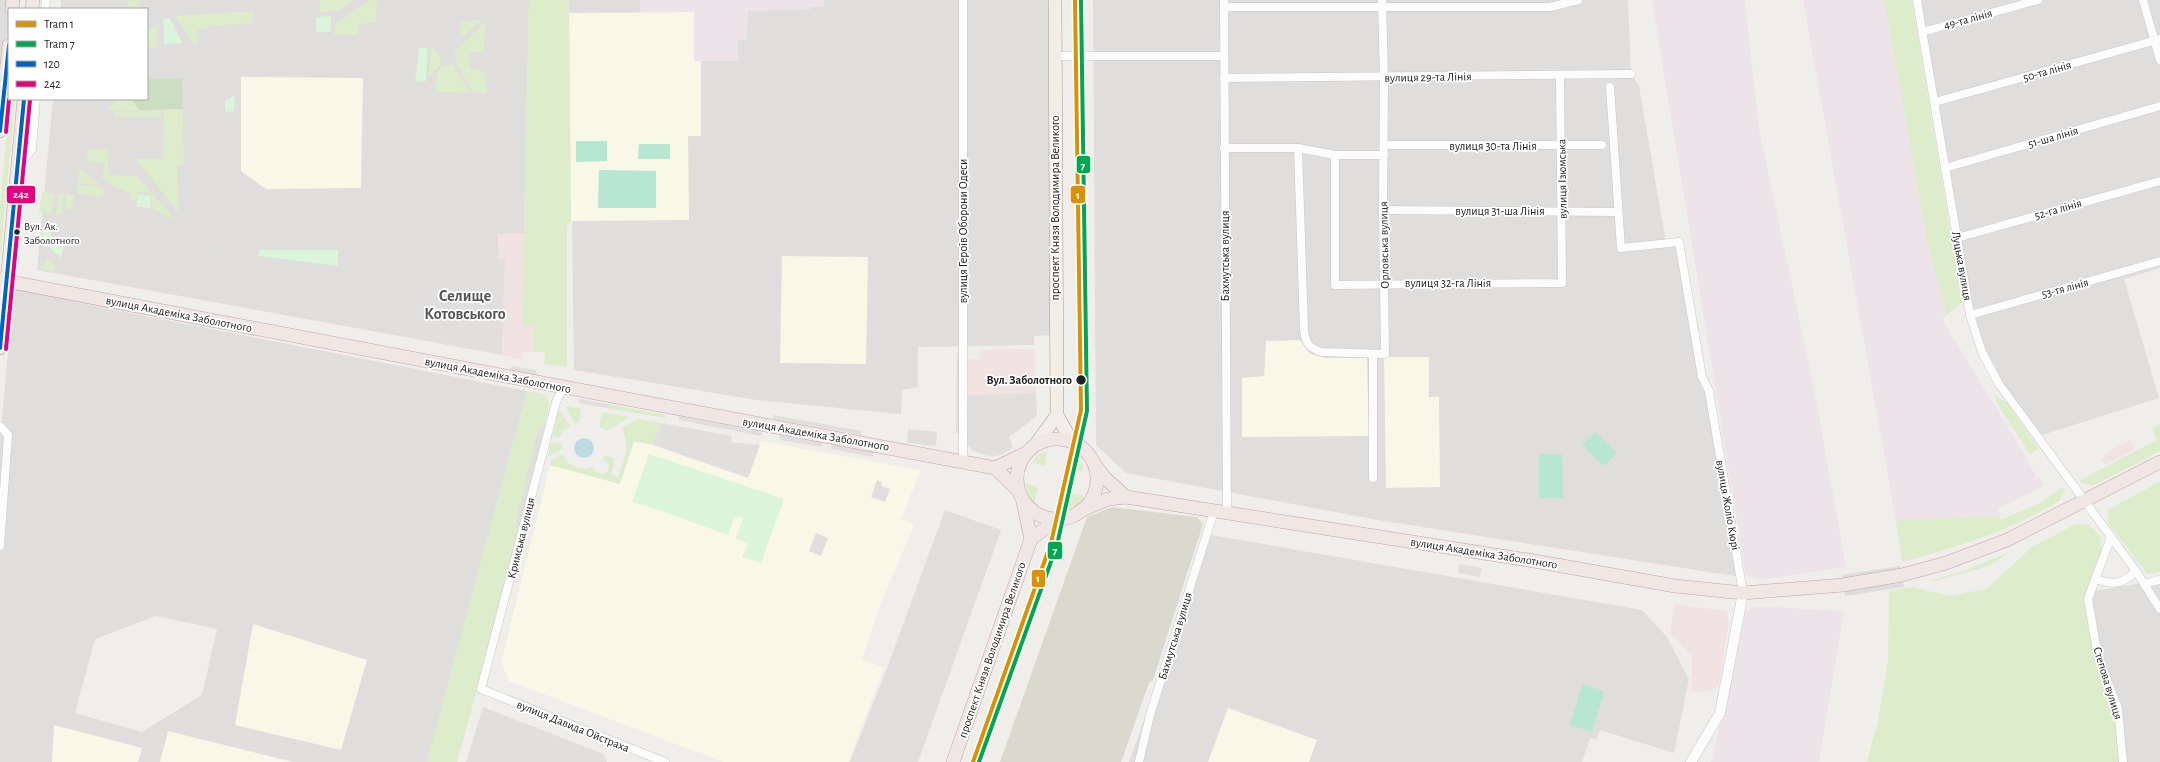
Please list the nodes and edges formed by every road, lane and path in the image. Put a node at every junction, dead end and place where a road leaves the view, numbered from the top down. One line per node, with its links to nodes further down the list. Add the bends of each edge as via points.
1 (963, 0): 52 (street, вулиця Героїв Оборони Одеси)
2 (1054, 0): 12 (main road, проспект Князя Володимира Великого)
3 (1578, 0): 8 (street, via 1550,7)
4 (1917, 0): 9 (street, Луцька вулиця)
5 (2038, 0): 9 (street, 49-та лінія)
6 (2143, 0): 10 (street)
7 (1224, 4): 8 (street); 13 (street, Бахмутська вулиця)
8 (1382, 4): 18 (street, Орловська вулиця)
9 (1922, 32): 22 (street, Луцька вулиця)
10 (2157, 40): 14 (street); 22 (street, 50-та лінія)
11 (8, 55): 24 (highway)
12 (1055, 56): 13 (street); 47 (main road, проспект Князя Володимира Великого)
13 (1224, 56): 17 (street, Бахмутська вулиця)
14 (2160, 60)
15 (1631, 74): 16 (street, вулиця 29-та Лінія)
16 (1560, 76): 18 (street, вулиця 29-та Лінія); 27 (street, вулиця Ізюмська)
17 (1224, 78): 18 (street, вулиця 29-та Лінія); 28 (street, Бахмутська вулиця)
18 (1384, 78): 25 (street, Орловська вулиця)
19 (1610, 88): 37 (street)
20 (24, 100): 32 (highway)
21 (36, 100): 32 (street, via 32,149)
22 (1935, 102): 33 (street, Луцька вулиця)
23 (2160, 106): 33 (street, 51-ша лінія)
24 (0, 131)
25 (1384, 145): 27 (street, вулиця 30-та Лінія); 31 (street, Орловська вулиця)
26 (1602, 145): 27 (street, вулиця 30-та Лінія)
27 (1561, 146): 36 (street, вулиця Ізюмська)
28 (1224, 148): 29 (street); 60 (street, Бахмутська вулиця)
29 (1298, 148): 30 (street); 45 (street, via 1304,337 1312,349 1320,352)
30 (1335, 155): 31 (street); 42 (street, вулиця 32-га Лінія, via 1335,285)
31 (1384, 155): 35 (street, Орловська вулиця)
32 (18, 168): 40 (highway)
33 (1946, 168): 38 (street, Луцька вулиця)
34 (2160, 181): 38 (street, 52-га лінія)
35 (1383, 210): 36 (street, вулиця 31-ша Лінія); 42 (street, Орловська вулиця)
36 (1562, 212): 37 (street, вулиця 31-ша Лінія); 41 (street, вулиця Ізюмська)
37 (1618, 212): 69 (street, вулиця Жоліо Кюрі, via 1621,248 1679,242 1702,377 1709,391)
38 (1957, 238): 43 (street, Луцька вулиця)
39 (2160, 261): 43 (street, 53-тя лінія)
40 (3, 281): 44 (main road); 46 (highway, вулиця Академіка Заболотного)
41 (1562, 283): 42 (street, вулиця 32-га Лінія)
42 (1385, 284): 45 (street, Орловська вулиця, via 1385,354)
43 (1970, 315): 59 (street, Луцька вулиця, via 1989,368)
44 (0, 348)
45 (1373, 354): 56 (street)
46 (563, 388): 52 (highway, вулиця Академіка Заболотного); 71 (street, Кримська вулиця, via 556,402)
47 (1057, 415): 49 (main road); 50 (main road, проспект Князя Володимира Великого)
48 (0, 426): 64 (street, via 8,435)
49 (1036, 444): 50 (highway, via 1059,438); 51 (highway)
50 (1076, 444): 54 (highway, via 1087,452)
51 (1026, 453): 55 (highway); 57 (highway, via 1019,464 1016,477)
52 (963, 462): 55 (highway, вулиця Академіка Заболотного)
53 (2160, 462): 59 (highway, вулиця Академіка Заболотного)
54 (1094, 464): 58 (highway); 61 (highway, via 1097,477 1095,490 1089,502)
55 (995, 468): 57 (highway)
56 (1373, 478)
57 (1020, 495): 61 (highway, via 1031,510 1041,516 1053,518); 63 (highway, проспект Князя Володимира Великого, via 1028,516)
58 (1126, 497): 60 (highway, вулиця Академіка Заболотного); 61 (highway, вулиця Академіка Заболотного, via 1108,499)
59 (2084, 502): 62 (street, Луцька вулиця); 69 (highway, вулиця Академіка Заболотного, via 2007,540 1946,563 1902,575 1843,585)
60 (1220, 512): 69 (highway, вулиця Академіка Заболотного, via 1534,561 1675,586); 74 (street, Бахмутська вулиця, via 1150,715)
61 (1074, 514): 63 (highway, via 1051,524)
62 (2111, 537): 65 (street, Луцька вулиця); 66 (street, Степова вулиця)
63 (1031, 539): 73 (highway, проспект Князя Володимира Великого)
64 (0, 546)
65 (2136, 571): 66 (street, via 2127,580 2117,583); 68 (street, Луцька вулиця)
66 (2095, 579): 76 (street, Степова вулиця, via 2088,599 2098,657 2118,708)
67 (2160, 580): 68 (street)
68 (2144, 584): 70 (street, Луцька вулиця)
69 (1743, 593): 75 (street, вулиця Жоліо Кюрі, via 1720,713)
70 (2160, 609)
71 (481, 689): 72 (street, вулиця Давида Ойстраха)
72 (665, 762)
73 (953, 762)
74 (1139, 762)
75 (1691, 762)
76 (2123, 762)

